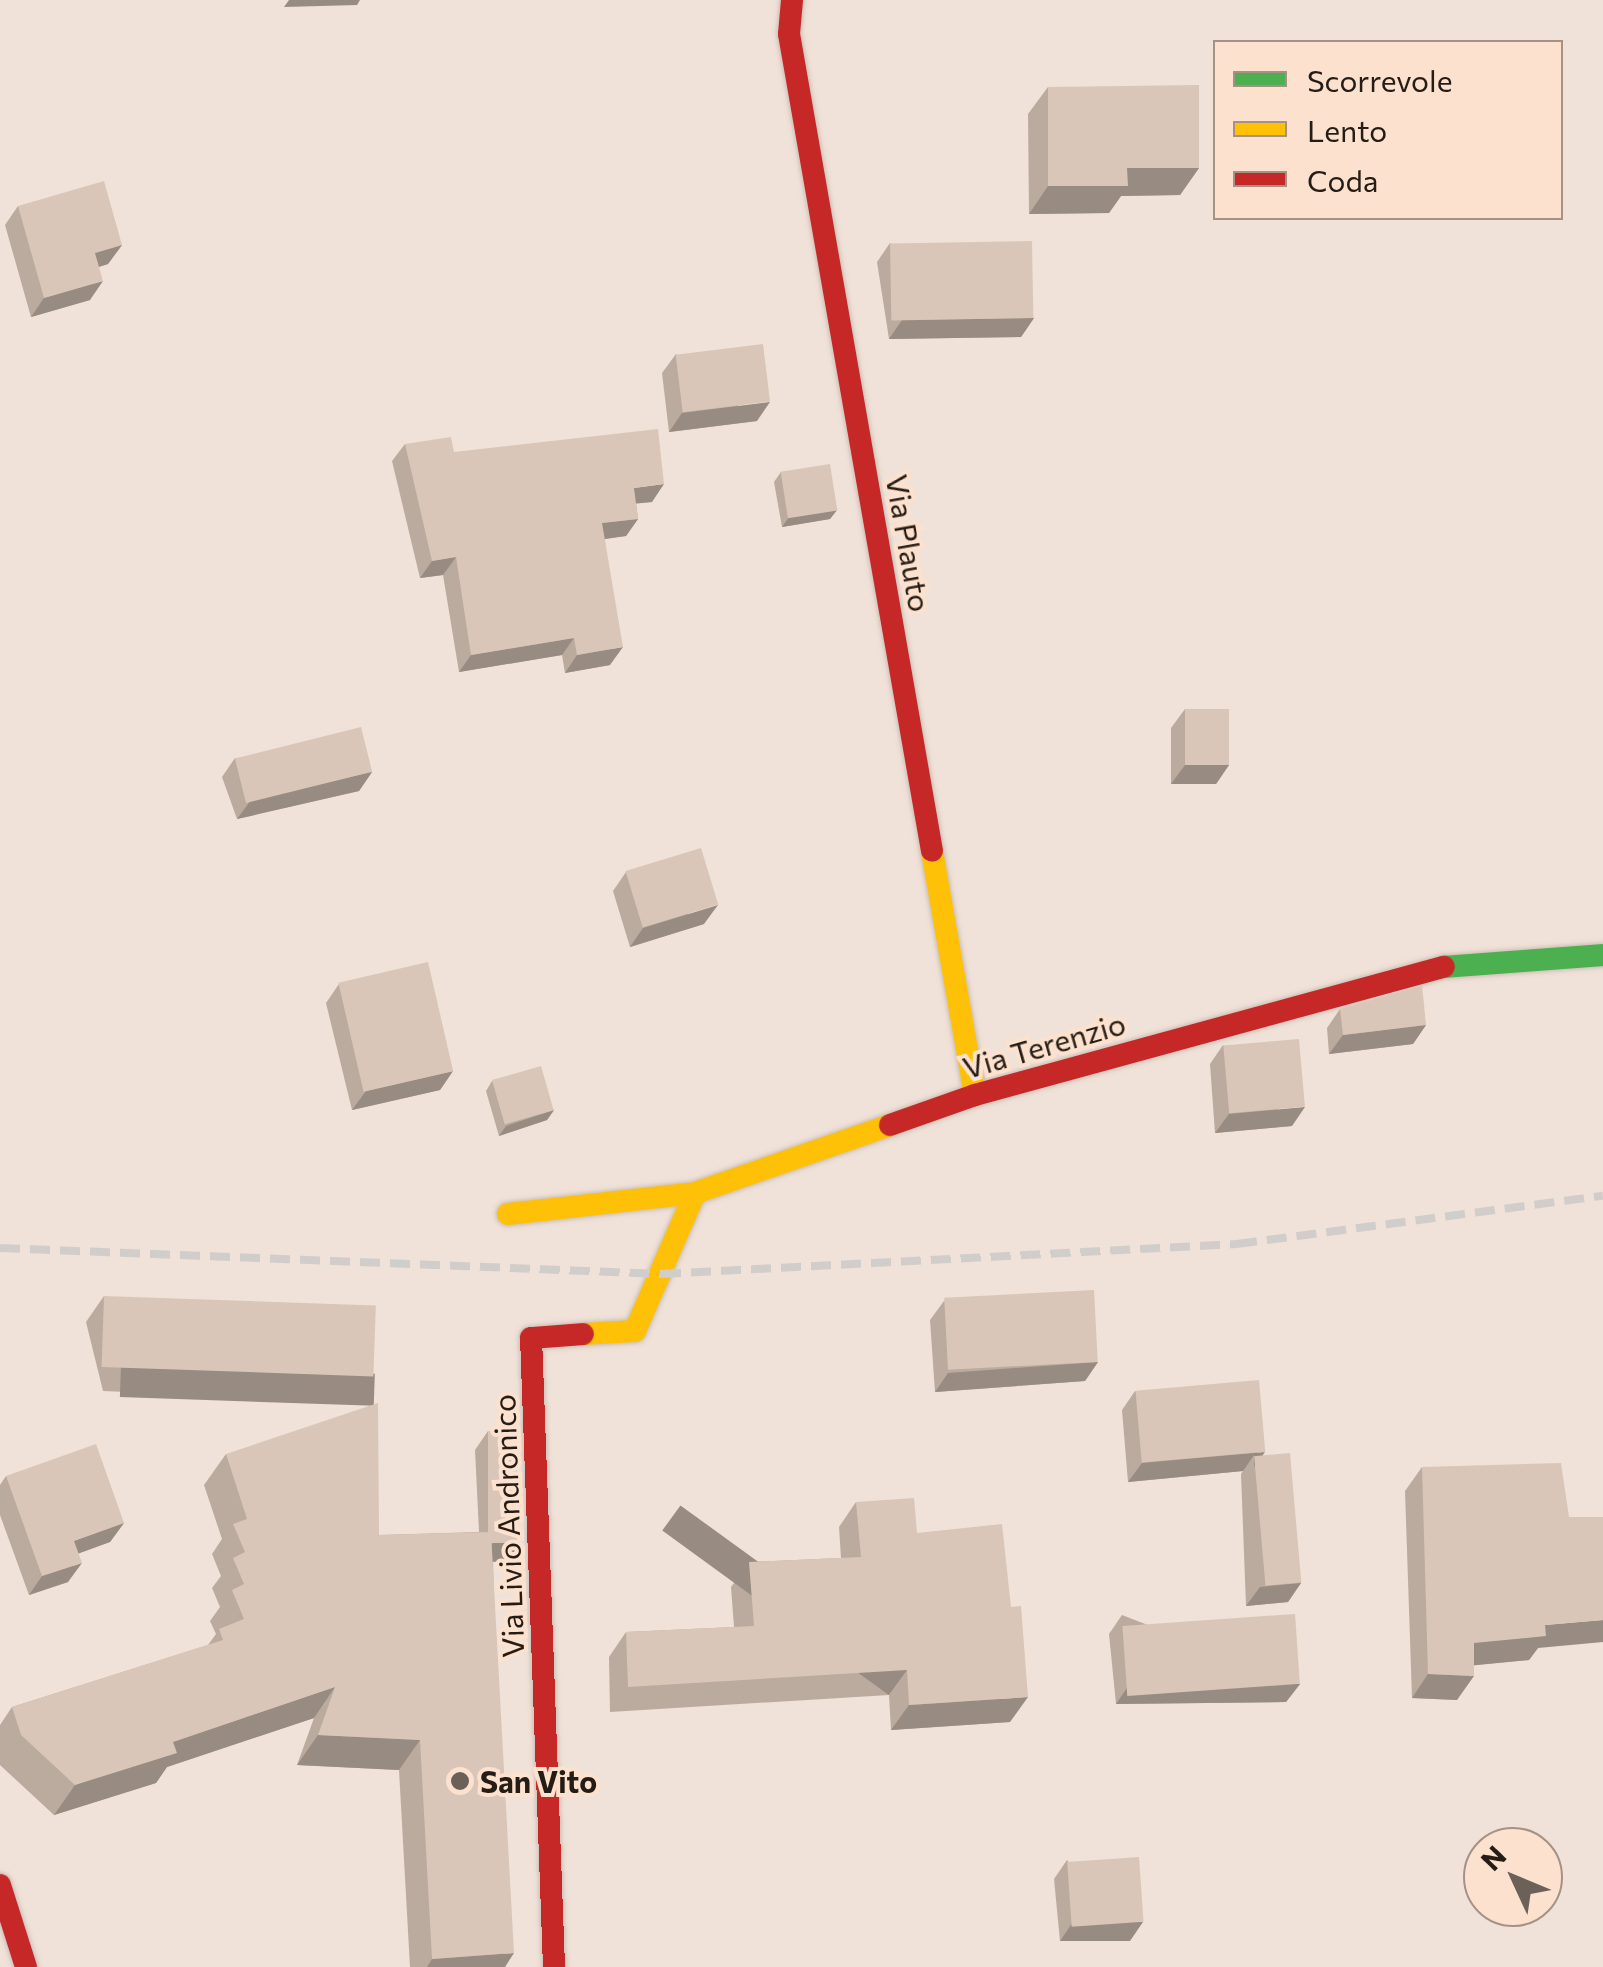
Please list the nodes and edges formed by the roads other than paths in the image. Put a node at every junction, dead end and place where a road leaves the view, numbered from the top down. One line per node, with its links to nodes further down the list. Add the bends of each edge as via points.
1 (792, 0): 3 (street, Via Plauto, via 789,34)
2 (1603, 955): 3 (street, Via Terenzio, via 1419,970)
3 (975, 1095): 4 (street, Via Terenzio)
4 (695, 1193): 5 (street, Via Terenzio); 8 (street, Via Livio Andronico, via 635,1331 531,1338)
5 (508, 1214)
6 (0, 1885): 7 (street)
7 (26, 1967)
8 (554, 1967)

